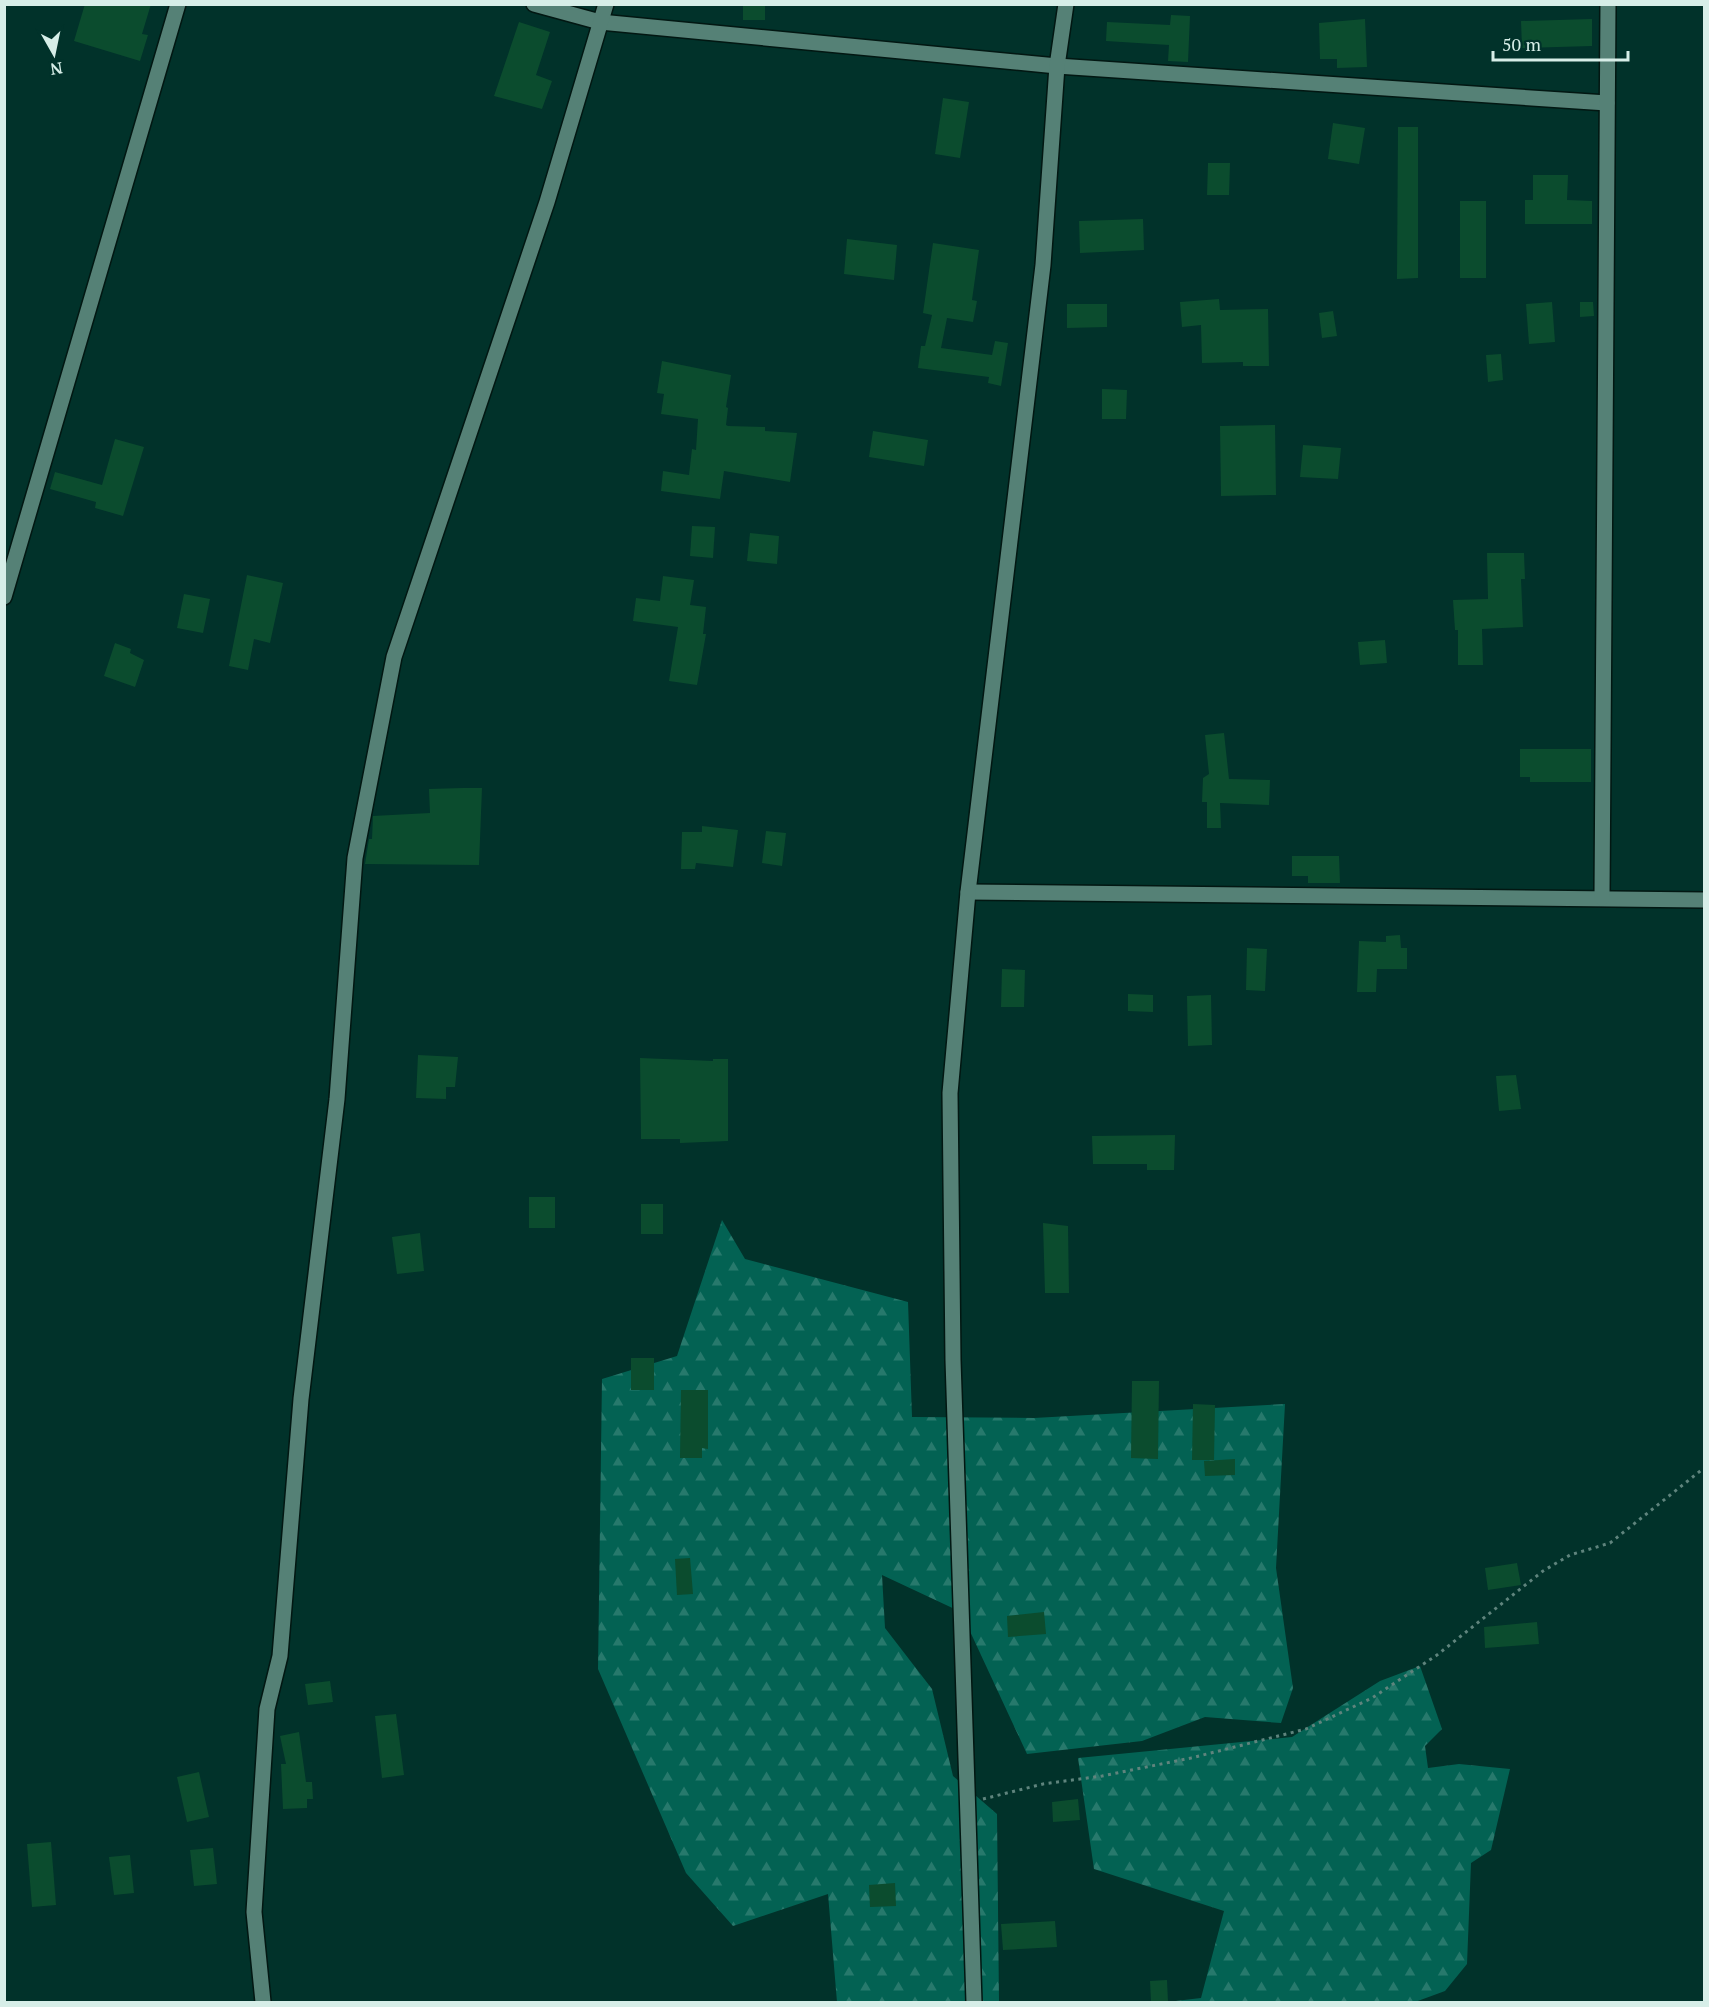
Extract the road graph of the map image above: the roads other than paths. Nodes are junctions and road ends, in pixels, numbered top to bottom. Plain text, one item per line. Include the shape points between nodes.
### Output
1 (178, 4) edge
2 (534, 4) edge
3 (606, 4) edge
4 (1066, 4) edge
5 (1608, 4) edge
6 (600, 22) junction
7 (1057, 66) junction
8 (1607, 103) junction
9 (4, 597) edge
10 (968, 892) junction
11 (1602, 898) junction
12 (1704, 900) edge
13 (263, 2002) edge
14 (974, 2002) edge

1 - 9 street
2 - 6 street
3 - 6 street
4 - 7 street
5 - 8 street
6 - 7 street
6 - 13 street via 547,202 394,657 355,858 337,1100 301,1399 280,1656 267,1709 254,1912
7 - 8 street
7 - 10 street via 1043,265
8 - 11 street
10 - 11 street
10 - 14 street via 950,1093 953,1360
11 - 12 street

